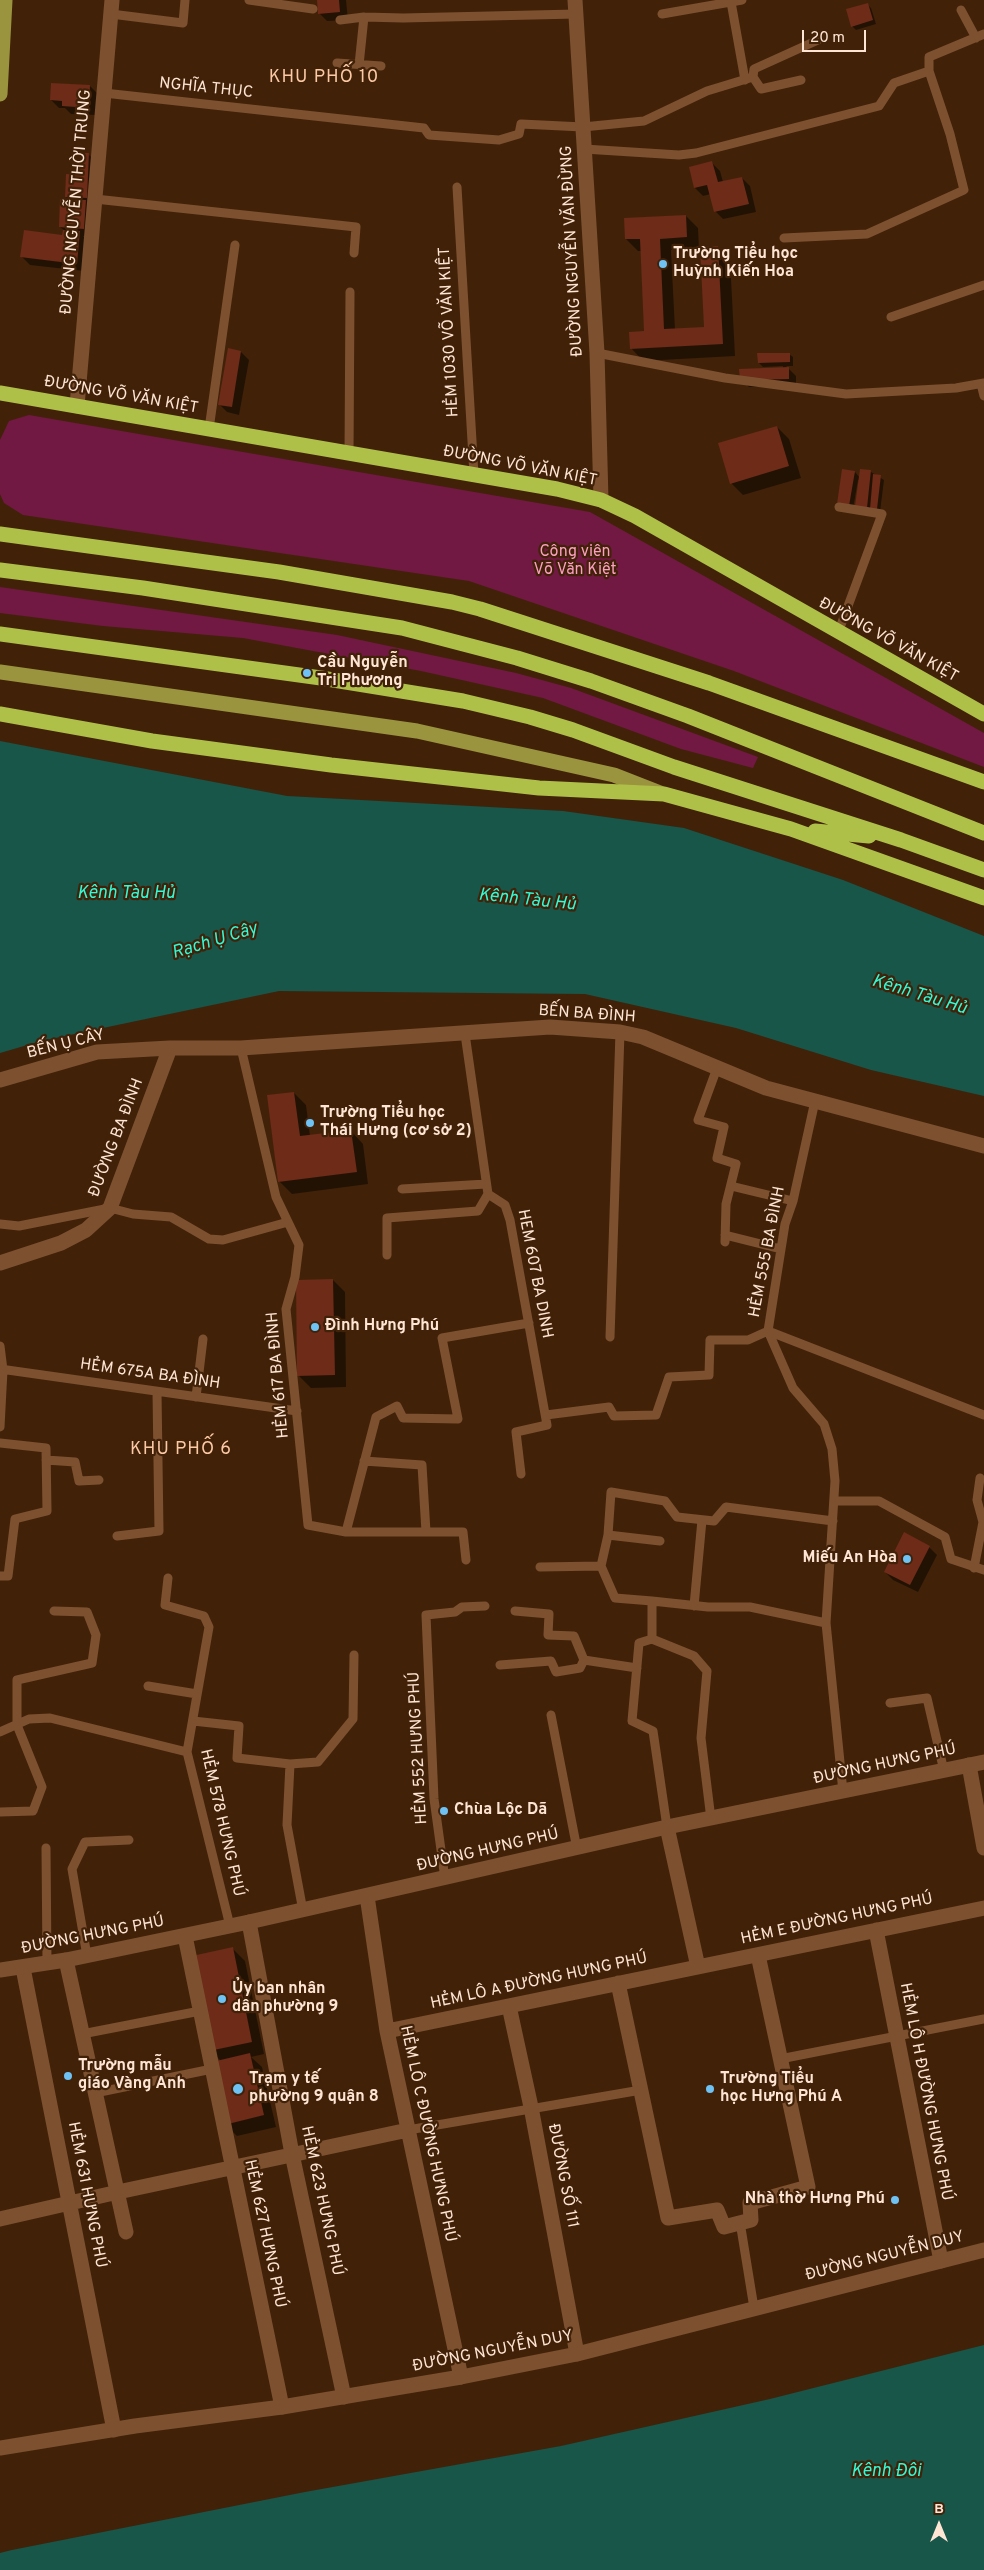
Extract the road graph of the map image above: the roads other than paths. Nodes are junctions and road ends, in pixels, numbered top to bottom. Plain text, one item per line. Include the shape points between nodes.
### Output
1 (5, 0) edge
2 (185, 0) edge
3 (249, 0) edge
4 (742, 0) edge
5 (731, 2) junction
6 (112, 7) edge
7 (576, 7) edge
8 (313, 9) dead end
9 (961, 10) dead end
10 (662, 14) dead end
11 (364, 17) junction
12 (340, 20) dead end
13 (980, 36) edge
14 (818, 40) dead end
15 (337, 63) dead end
16 (359, 65) junction
17 (381, 66) dead end
18 (929, 71) junction
19 (749, 79) junction
20 (801, 80) dead end
21 (0, 94) edge
22 (104, 94) junction
23 (583, 127) junction
24 (584, 149) junction
25 (457, 187) dead end
26 (95, 200) junction
27 (784, 238) dead end
28 (235, 245) dead end
29 (354, 253) dead end
30 (984, 285) edge
31 (350, 292) dead end
32 (890, 317) dead end
33 (596, 352) junction
34 (983, 384) edge
35 (0, 393) edge
36 (984, 396) edge
37 (77, 406) junction
38 (209, 429) junction
39 (349, 454) junction
40 (474, 475) junction
41 (601, 500) junction
42 (839, 507) dead end
43 (0, 534) edge
44 (0, 570) edge
45 (838, 633) junction
46 (0, 634) edge
47 (0, 672) edge
48 (0, 714) edge
49 (984, 714) edge
50 (984, 782) edge
51 (664, 794) junction
52 (791, 828) junction
53 (984, 833) edge
54 (901, 840) junction
55 (984, 870) edge
56 (984, 898) edge
57 (620, 1032) junction
58 (465, 1034) junction
59 (170, 1048) junction
60 (242, 1048) junction
61 (717, 1068) junction
62 (0, 1080) edge
63 (815, 1100) junction
64 (984, 1146) edge
65 (730, 1186) junction
66 (402, 1189) dead end
67 (487, 1189) junction
68 (793, 1201) junction
69 (110, 1208) junction
70 (288, 1222) junction
71 (0, 1224) edge
72 (781, 1249) junction
73 (386, 1255) dead end
74 (0, 1263) edge
75 (529, 1323) junction
76 (768, 1331) junction
77 (610, 1337) dead end
78 (203, 1339) dead end
79 (0, 1346) edge
80 (2, 1370) edge
81 (157, 1392) junction
82 (196, 1397) junction
83 (297, 1411) junction
84 (546, 1415) junction
85 (984, 1415) edge
86 (0, 1427) edge
87 (0, 1443) edge
88 (46, 1460) junction
89 (364, 1461) junction
90 (521, 1474) dead end
91 (980, 1478) dead end
92 (99, 1480) dead end
93 (834, 1501) junction
94 (702, 1520) junction
95 (833, 1521) junction
96 (346, 1532) junction
97 (426, 1532) junction
98 (608, 1535) junction
99 (117, 1536) dead end
100 (660, 1541) dead end
101 (466, 1560) dead end
102 (601, 1566) junction
103 (540, 1567) dead end
104 (974, 1568) junction
105 (984, 1570) edge
106 (4, 1576) edge
107 (168, 1578) dead end
108 (652, 1602) junction
109 (485, 1606) dead end
110 (694, 1606) junction
111 (54, 1611) dead end
112 (515, 1611) dead end
113 (826, 1623) junction
114 (652, 1639) junction
115 (354, 1655) dead end
116 (584, 1660) junction
117 (500, 1665) dead end
118 (637, 1668) junction
119 (148, 1686) dead end
120 (197, 1694) junction
121 (890, 1703) dead end
122 (551, 1715) dead end
123 (192, 1721) junction
124 (17, 1725) junction
125 (0, 1732) edge
126 (187, 1752) junction
127 (290, 1764) junction
128 (977, 1764) edge
129 (944, 1771) junction
130 (843, 1792) junction
131 (0, 1812) edge
132 (711, 1819) junction
133 (667, 1828) junction
134 (129, 1840) dead end
135 (46, 1848) dead end
136 (577, 1848) junction
137 (984, 1848) edge
138 (445, 1879) junction
139 (367, 1896) junction
140 (984, 1908) edge
141 (302, 1911) junction
142 (249, 1922) junction
143 (230, 1926) junction
144 (876, 1930) junction
145 (185, 1936) junction
146 (758, 1955) junction
147 (87, 1956) junction
148 (66, 1960) junction
149 (47, 1963) junction
150 (698, 1967) junction
151 (1, 1968) edge
152 (23, 1968) junction
153 (618, 1983) junction
154 (509, 2006) junction
155 (200, 2011) junction
156 (984, 2019) edge
157 (387, 2032) junction
158 (82, 2034) junction
159 (896, 2036) junction
160 (780, 2059) junction
161 (212, 2069) junction
162 (641, 2090) junction
163 (95, 2092) junction
164 (531, 2107) junction
165 (408, 2130) junction
166 (292, 2154) junction
167 (232, 2167) junction
168 (118, 2192) junction
169 (70, 2204) junction
170 (0, 2219) edge
171 (740, 2222) junction
172 (126, 2232) dead end
173 (984, 2250) edge
174 (941, 2261) junction
175 (754, 2308) junction
176 (577, 2354) junction
177 (461, 2377) junction
178 (344, 2397) junction
179 (282, 2407) junction
180 (114, 2430) junction
181 (0, 2448) edge

1 - 21 main road
2 - 6 lane via 183,23
3 - 8 lane
4 - 5 lane
5 - 10 lane
5 - 19 lane
6 - 22 street, ĐƯỜNG NGUYỄN THỜI TRUNG
7 - 11 lane via 403,18
7 - 23 street, ĐƯỜNG NGUYỄN VĂN ĐỪNG
9 - 13 lane
11 - 12 lane
11 - 16 lane
13 - 18 lane via 929,57
14 - 19 lane via 754,69
15 - 16 lane
16 - 17 lane
18 - 24 lane via 894,83 879,106 696,153 679,155
18 - 27 lane via 964,190 867,234
19 - 20 lane via 761,89
19 - 23 lane via 707,91 644,121
22 - 23 lane, NGHĨA THỤC via 424,128 428,135 499,140 520,134 520,124
22 - 26 street, ĐƯỜNG NGUYỄN THỜI TRUNG
23 - 24 street, ĐƯỜNG NGUYỄN VĂN ĐỪNG
24 - 33 street, ĐƯỜNG NGUYỄN VĂN ĐỪNG
25 - 40 lane, HẺM 1030 VÕ VĂN KIỆT
26 - 29 lane via 356,226
26 - 37 street, ĐƯỜNG NGUYỄN THỜI TRUNG
28 - 38 lane
30 - 32 lane
31 - 39 lane
33 - 34 lane via 725,378 846,394
33 - 41 street, ĐƯỜNG NGUYỄN VĂN ĐỪNG
34 - 36 lane
35 - 37 highway, ĐƯỜNG VÕ VĂN KIỆT
37 - 38 highway, ĐƯỜNG VÕ VĂN KIỆT
38 - 39 highway, ĐƯỜNG VÕ VĂN KIỆT
39 - 40 highway, ĐƯỜNG VÕ VĂN KIỆT
40 - 41 highway, ĐƯỜNG VÕ VĂN KIỆT
41 - 45 highway, ĐƯỜNG VÕ VĂN KIỆT via 635,516
42 - 45 lane via 882,514
43 - 50 highway via 279,572 470,606 709,683
44 - 53 highway via 402,628 517,658 688,716
45 - 49 highway, ĐƯỜNG VÕ VĂN KIỆT
46 - 54 highway via 463,701 573,730 674,767
47 - 51 main road via 417,731 614,775
48 - 51 highway via 152,741 331,765 539,788
51 - 52 highway
52 - 54 highway
52 - 56 highway
54 - 55 highway
57 - 58 street, BẾN BA ĐÌNH via 550,1027
57 - 61 street, BẾN BA ĐÌNH via 643,1037
57 - 77 lane
58 - 60 street, BẾN BA ĐÌNH
58 - 67 lane
59 - 60 street, BẾN BA ĐÌNH
59 - 62 street, BẾN Ụ CÂY via 97,1052
59 - 69 street, ĐƯỜNG BA ĐÌNH
60 - 70 lane, HẺM 617 BA ĐÌNH via 276,1197
61 - 63 street, BẾN BA ĐÌNH via 766,1088
61 - 65 lane via 698,1120 724,1127 717,1158 736,1164
63 - 64 street, BẾN BA ĐÌNH
63 - 68 lane, HẺM 555 BA ĐÌNH
65 - 68 lane
65 - 72 lane via 725,1238
66 - 67 lane
67 - 73 lane via 478,1211 387,1218
67 - 75 lane, HEM 607 BA DINH via 505,1205 510,1220
68 - 72 lane, HẺM 555 BA ĐÌNH
69 - 70 lane via 133,1214 171,1217 209,1239 223,1240
69 - 71 lane via 19,1226
69 - 74 street, ĐƯỜNG BA ĐÌNH via 86,1230 61,1243
70 - 83 lane, HẺM 617 BA ĐÌNH via 299,1245 286,1309
72 - 76 lane, HẺM 555 BA ĐÌNH
75 - 84 lane, HEM 607 BA DINH
75 - 89 lane via 442,1338 458,1419 402,1418 397,1406 376,1417
76 - 84 lane, HẺM 555 BA ĐÌNH via 748,1340 710,1340 709,1375 669,1378 656,1415 614,1416 609,1407
76 - 85 lane
76 - 93 lane via 793,1388 824,1424 832,1449
78 - 82 lane
79 - 80 lane
80 - 81 lane, HẺM 675A BA ĐÌNH
80 - 86 lane
81 - 82 lane, HẺM 675A BA ĐÌNH
81 - 99 lane via 159,1531
82 - 83 lane, HẺM 675A BA ĐÌNH
83 - 96 lane, HẺM 617 BA ĐÌNH via 308,1525
84 - 90 lane via 547,1425 516,1432
87 - 88 lane via 46,1448
88 - 92 lane via 74,1462 79,1481
88 - 106 lane via 47,1511 15,1519
89 - 96 lane
89 - 97 lane via 422,1465
91 - 104 lane via 977,1500 983,1522
93 - 95 lane
93 - 104 lane via 879,1501 945,1537 951,1559
94 - 95 lane via 714,1521 726,1507
94 - 98 lane via 677,1517 665,1501 611,1492
94 - 110 lane
95 - 113 lane
96 - 97 lane, HẺM 617 BA ĐÌNH
97 - 101 lane, HẺM 617 BA ĐÌNH via 463,1532
98 - 100 lane
98 - 102 lane
102 - 103 lane
102 - 108 lane via 615,1598
104 - 105 lane
107 - 120 lane, HẺM 578 HƯNG PHÚ via 165,1605 204,1616 209,1627
108 - 110 lane
108 - 114 lane
109 - 138 lane, HẺM 552 HƯNG PHÚ via 426,1615 434,1799
110 - 113 lane via 750,1607
111 - 124 lane via 87,1612 96,1635 92,1663 17,1680
112 - 116 lane via 549,1614 548,1635 574,1636
113 - 130 lane
114 - 118 lane via 639,1643
114 - 132 lane via 694,1656 707,1671 701,1738
115 - 127 lane via 353,1719 318,1762
116 - 117 lane via 580,1668 556,1672 551,1661
116 - 118 lane
118 - 133 lane via 632,1722 654,1731
119 - 120 lane
120 - 123 lane, HẺM 578 HƯNG PHÚ
121 - 129 lane via 927,1698
122 - 136 lane
123 - 126 lane, HẺM 578 HƯNG PHÚ
123 - 127 lane via 239,1726 237,1758
124 - 125 lane
124 - 126 lane via 29,1719 50,1718
124 - 131 lane via 42,1787 33,1811
126 - 143 lane, HẺM 578 HƯNG PHÚ
127 - 141 lane via 287,1825
128 - 129 street, ĐƯỜNG HƯNG PHÚ
128 - 137 street
129 - 130 street, ĐƯỜNG HƯNG PHÚ
130 - 132 street, ĐƯỜNG HƯNG PHÚ
132 - 133 street, ĐƯỜNG HƯNG PHÚ
133 - 136 street, ĐƯỜNG HƯNG PHÚ
133 - 150 street
134 - 147 lane via 85,1842 72,1869
135 - 149 lane
136 - 138 street, ĐƯỜNG HƯNG PHÚ
138 - 139 street, ĐƯỜNG HƯNG PHÚ
139 - 141 street, ĐƯỜNG HƯNG PHÚ
139 - 157 street, HẺM LÔ C ĐƯỜNG HƯNG PHÚ
140 - 144 street, HẺM E ĐƯỜNG HƯNG PHÚ
141 - 142 street, ĐƯỜNG HƯNG PHÚ
142 - 143 street, ĐƯỜNG HƯNG PHÚ
142 - 166 street, HẺM 623 HƯNG PHÚ
143 - 145 street, ĐƯỜNG HƯNG PHÚ
144 - 146 street, HẺM E ĐƯỜNG HƯNG PHÚ
144 - 159 street, HẺM LÔ H ĐƯỜNG HƯNG PHÚ
145 - 147 street, ĐƯỜNG HƯNG PHÚ
145 - 155 street, HẺM 627 HƯNG PHÚ
146 - 150 street, HẺM E ĐƯỜNG HƯNG PHÚ
146 - 160 street
147 - 148 street, ĐƯỜNG HƯNG PHÚ
148 - 149 street, ĐƯỜNG HƯNG PHÚ
148 - 158 street
149 - 152 street, ĐƯỜNG HƯNG PHÚ
150 - 153 street, HẺM LÔ A ĐƯỜNG HƯNG PHÚ
151 - 152 street, ĐƯỜNG HƯNG PHÚ
152 - 169 street, HẺM 631 HƯNG PHÚ
153 - 154 street, HẺM LÔ A ĐƯỜNG HƯNG PHÚ
153 - 162 street
154 - 157 street, HẺM LÔ A ĐƯỜNG HƯNG PHÚ
154 - 164 street, ĐƯỜNG SỐ 111
155 - 158 lane
155 - 161 street, HẺM 627 HƯNG PHÚ
156 - 159 lane
157 - 165 street, HẺM LÔ C ĐƯỜNG HƯNG PHÚ
158 - 163 street
159 - 160 lane
159 - 174 street, HẺM LÔ H ĐƯỜNG HƯNG PHÚ
160 - 171 street via 808,2187 750,2203 751,2220
161 - 163 lane
161 - 167 street, HẺM 627 HƯNG PHÚ
162 - 164 lane
162 - 171 street via 668,2218 717,2210 724,2227
163 - 168 street
164 - 165 lane
164 - 176 street, ĐƯỜNG SỐ 111
165 - 166 street
165 - 177 street, HẺM LÔ C ĐƯỜNG HƯNG PHÚ
166 - 167 street
166 - 178 street, HẺM 623 HƯNG PHÚ
167 - 168 street
167 - 179 street, HẺM 627 HƯNG PHÚ
168 - 169 street
168 - 172 street
169 - 170 street
169 - 180 street, HẺM 631 HƯNG PHÚ
171 - 175 lane
173 - 174 street, ĐƯỜNG NGUYỄN DUY
174 - 175 street, ĐƯỜNG NGUYỄN DUY
175 - 176 street, ĐƯỜNG NGUYỄN DUY
176 - 177 street, ĐƯỜNG NGUYỄN DUY
177 - 178 street, ĐƯỜNG NGUYỄN DUY
178 - 179 street, ĐƯỜNG NGUYỄN DUY
179 - 180 street, ĐƯỜNG NGUYỄN DUY
180 - 181 street, ĐƯỜNG NGUYỄN DUY

